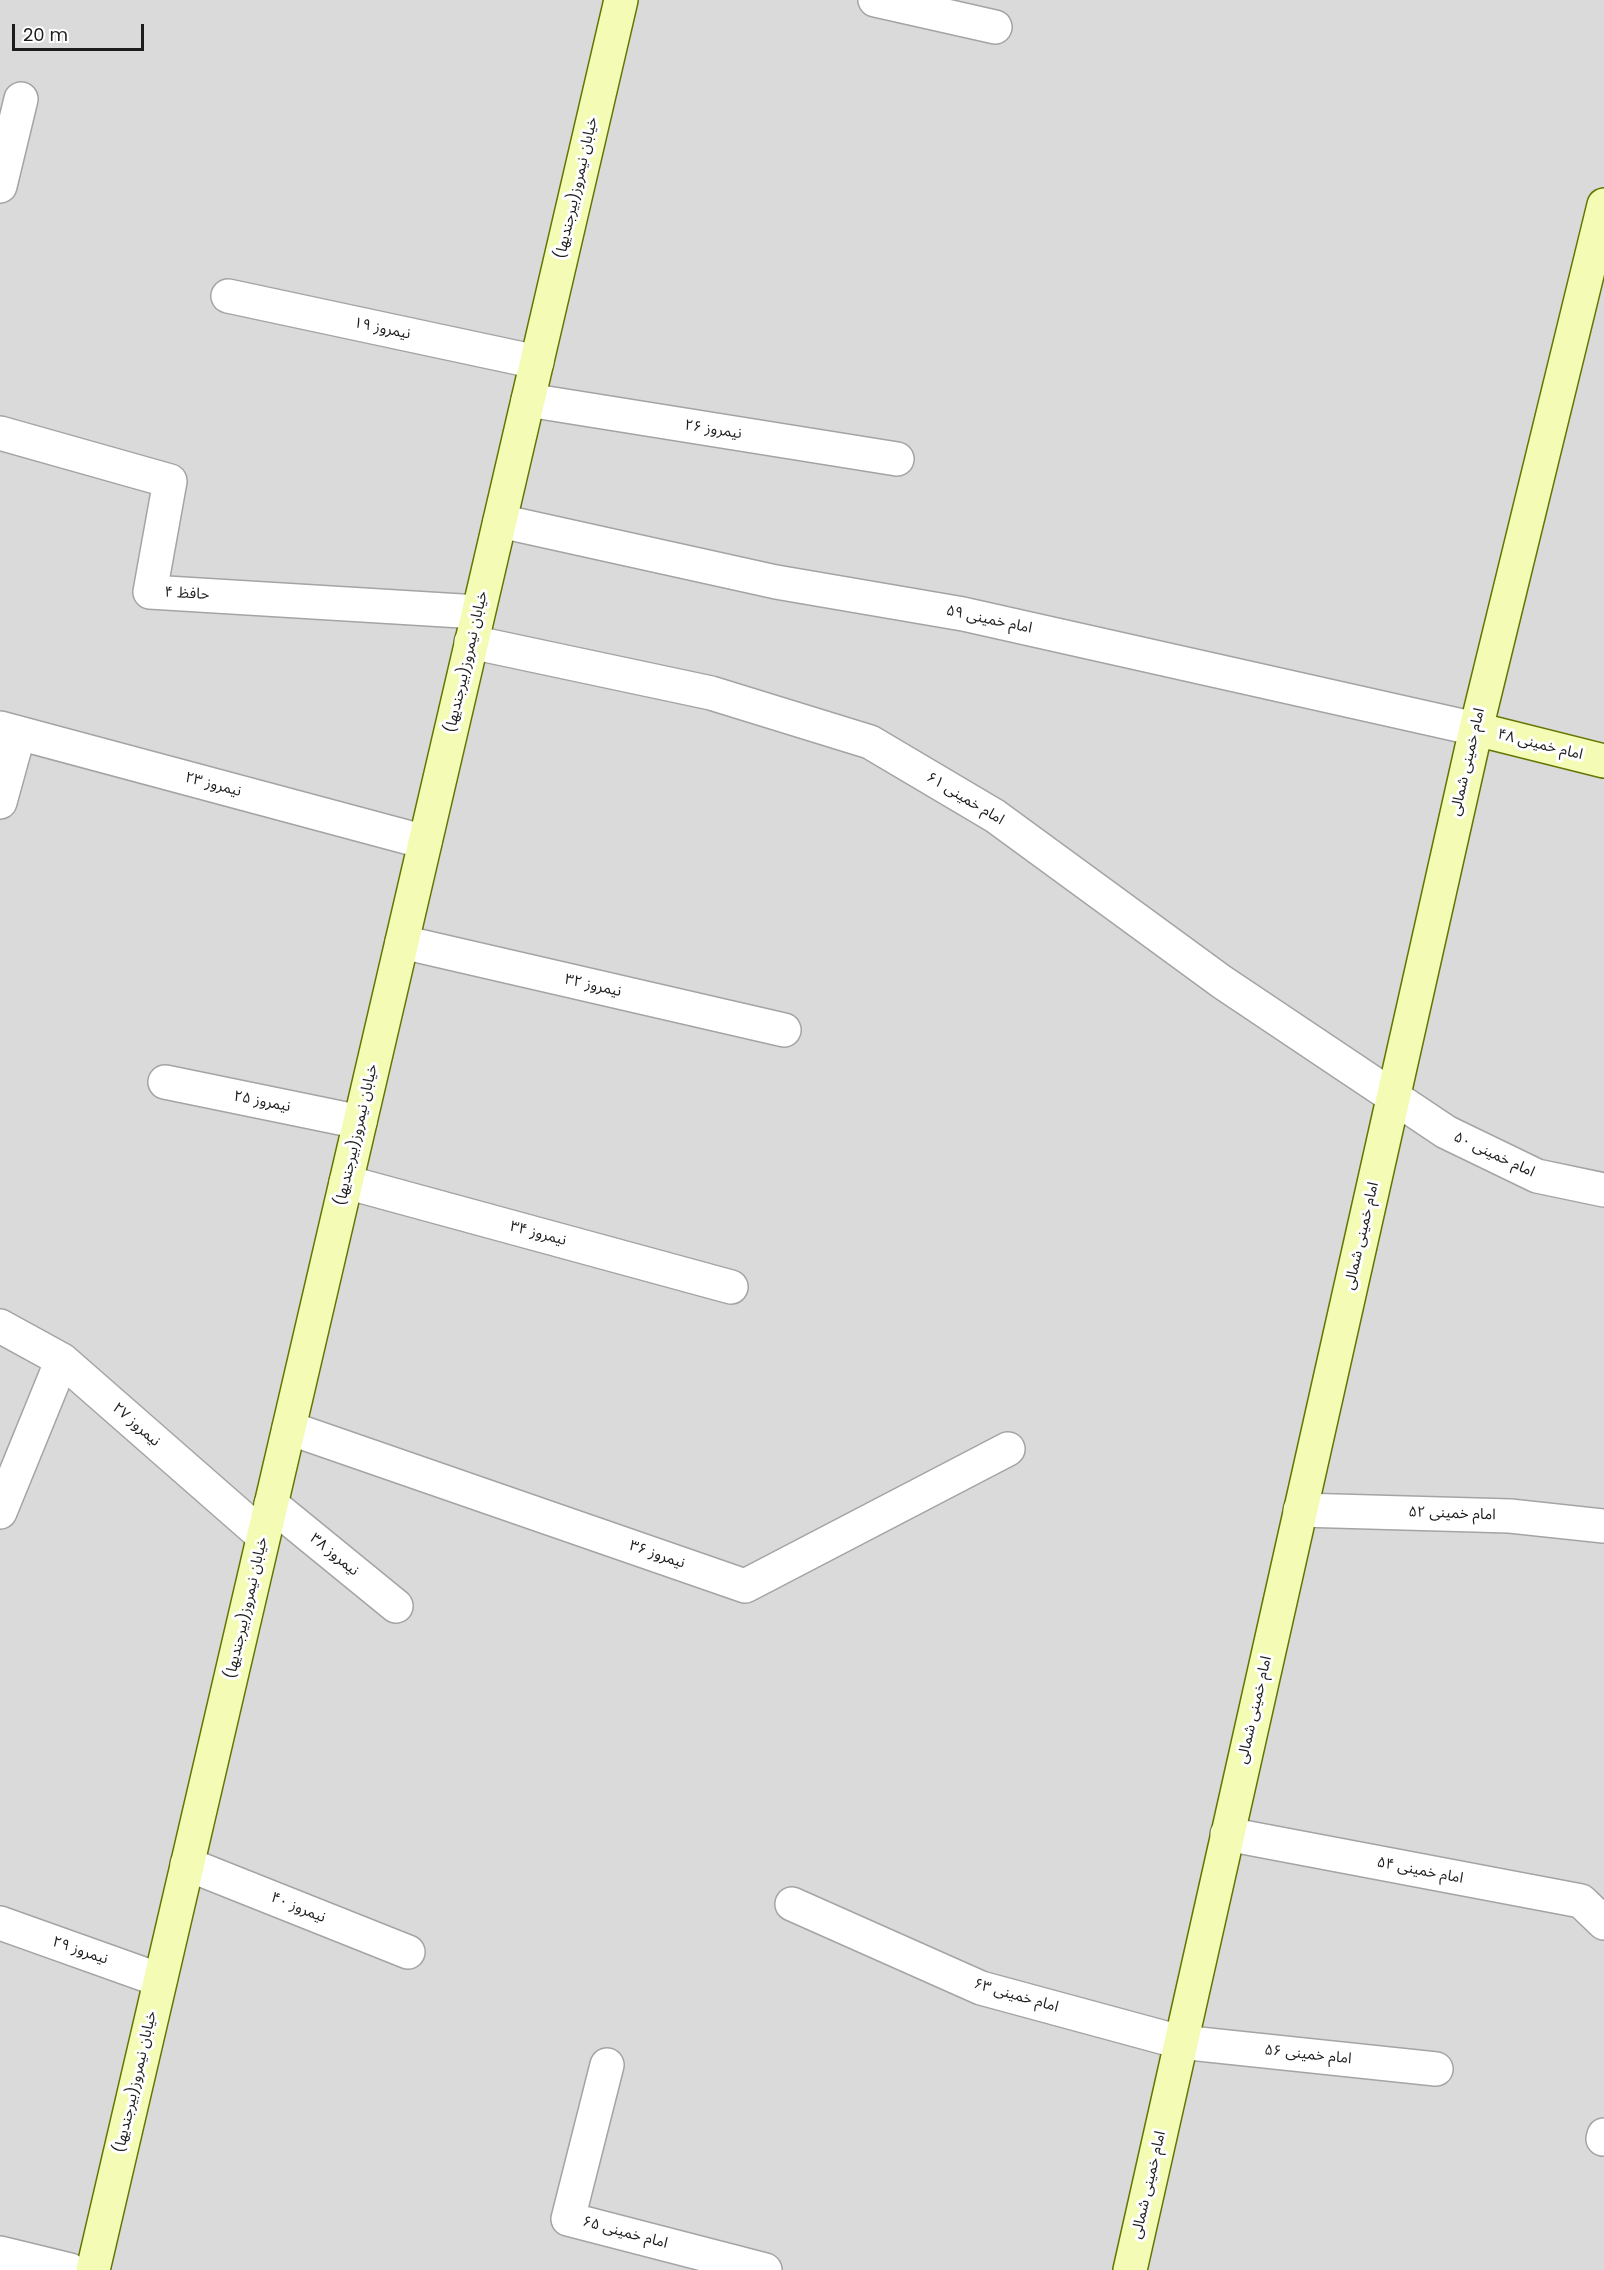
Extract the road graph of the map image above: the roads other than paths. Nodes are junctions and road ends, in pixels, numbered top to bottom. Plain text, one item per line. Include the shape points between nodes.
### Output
1 (621, 0) edge
2 (875, 0) edge
3 (995, 27) dead end
4 (21, 99) dead end
5 (0, 186) edge
6 (1604, 205) edge
7 (228, 296) dead end
8 (1591, 314) edge
9 (537, 363) junction
10 (528, 400) junction
11 (0, 433) edge
12 (897, 459) dead end
13 (500, 521) junction
14 (475, 627) junction
15 (1476, 729) junction
16 (9, 731) edge
17 (1604, 761) edge
18 (0, 801) edge
19 (425, 842) junction
20 (402, 942) junction
21 (784, 1030) dead end
22 (165, 1082) dead end
23 (1393, 1098) junction
24 (360, 1122) junction
25 (346, 1182) junction
26 (1604, 1190) edge
27 (731, 1287) dead end
28 (0, 1326) edge
29 (62, 1360) junction
30 (289, 1428) junction
31 (1008, 1449) dead end
32 (271, 1504) junction
33 (1300, 1510) junction
34 (0, 1512) edge
35 (1604, 1526) edge
36 (263, 1536) junction
37 (396, 1606) dead end
38 (1227, 1834) junction
39 (187, 1864) junction
40 (792, 1904) dead end
41 (0, 1923) edge
42 (1604, 1923) edge
43 (408, 1952) dead end
44 (160, 1980) junction
45 (1180, 2042) junction
46 (607, 2065) dead end
47 (1436, 2069) dead end
48 (0, 2253) edge
49 (70, 2270) edge
50 (93, 2270) edge
51 (765, 2270) edge
52 (1130, 2270) edge

1 - 9 street, خیابان نیمروز(بیرجندیها)
2 - 3 street
4 - 5 street
6 - 8 street, امام خمینی شمالی
7 - 9 street, نیمروز ۱۹
8 - 15 street, امام خمینی شمالی
9 - 10 street, خیابان نیمروز(بیرجندیها)
10 - 12 street, نیمروز ۲۶
10 - 13 street, خیابان نیمروز(بیرجندیها)
11 - 14 street, حافظ ۴ via 170,481 150,592
13 - 14 street, خیابان نیمروز(بیرجندیها)
13 - 15 street, امام خمینی ۵۹ via 776,582 963,614
14 - 19 street, خیابان نیمروز(بیرجندیها)
14 - 23 street, امام خمینی ۶۱ via 870,742 994,816 1222,982
15 - 17 street, امام خمینی ۴۸
15 - 23 street, امام خمینی شمالی
16 - 18 street
16 - 19 street, نیمروز ۲۳
19 - 20 street, خیابان نیمروز(بیرجندیها)
20 - 21 street, نیمروز ۳۲
20 - 24 street, خیابان نیمروز(بیرجندیها)
22 - 24 street, نیمروز ۲۵
23 - 26 street, امام خمینی ۵۰ via 1446,1132 1537,1176
23 - 33 street, امام خمینی شمالی
24 - 25 street, خیابان نیمروز(بیرجندیها)
25 - 27 street, نیمروز ۳۴
25 - 30 street, خیابان نیمروز(بیرجندیها)
28 - 29 street, نیمروز ۲۷
29 - 34 street
29 - 36 street, نیمروز ۲۷
30 - 31 street, نیمروز ۳۶ via 745,1586
30 - 32 street, خیابان نیمروز(بیرجندیها)
32 - 36 street, خیابان نیمروز(بیرجندیها)
32 - 37 street, نیمروز ۳۸
33 - 35 street, امام خمینی ۵۲ via 1510,1516
33 - 38 street, امام خمینی شمالی
36 - 39 street, خیابان نیمروز(بیرجندیها)
38 - 42 street, امام خمینی ۵۴ via 1581,1901
38 - 45 street, امام خمینی شمالی
39 - 43 street, نیمروز ۴۰
39 - 44 street, خیابان نیمروز(بیرجندیها)
40 - 45 street, امام خمینی ۶۳ via 981,1988
41 - 44 street, نیمروز ۲۹
44 - 50 street, خیابان نیمروز(بیرجندیها)
45 - 47 street, امام خمینی ۵۶
45 - 52 street, امام خمینی شمالی
46 - 51 street, امام خمینی ۶۵ via 568,2219
48 - 49 street

